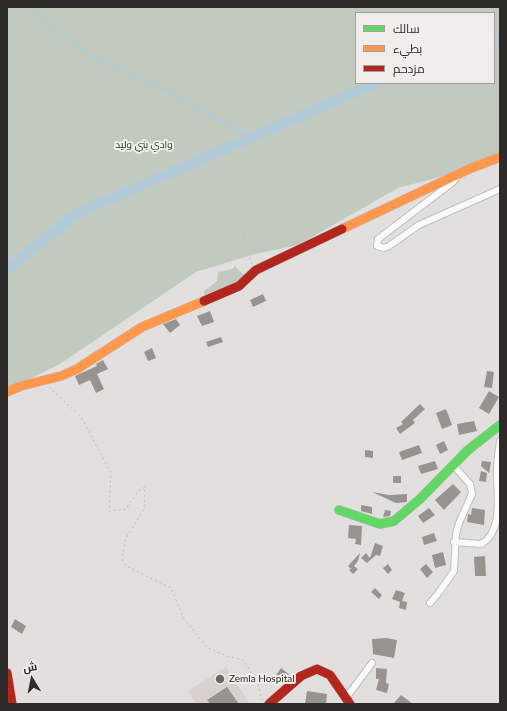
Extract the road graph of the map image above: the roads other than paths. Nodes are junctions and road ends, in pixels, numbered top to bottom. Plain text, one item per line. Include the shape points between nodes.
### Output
1 (500, 157) edge
2 (460, 173) junction
3 (500, 190) edge
4 (7, 392) edge
5 (500, 425) edge
6 (500, 440) edge
7 (454, 466) junction
8 (339, 510) dead end
9 (454, 542) junction
10 (430, 602) dead end
11 (372, 663) dead end
12 (7, 673) edge
13 (348, 701) edge
14 (12, 704) edge
15 (269, 704) edge

1 - 2 street
2 - 3 street via 453,182 378,239 377,246 389,246 434,217
2 - 4 street via 256,270 239,286 142,327 77,369
5 - 7 street via 468,450
6 - 9 street via 496,523 490,535 481,544
7 - 8 street via 420,500 394,521 380,524
7 - 9 street via 472,488
9 - 10 street via 454,571
11 - 13 street
12 - 14 street
13 - 15 street via 330,675 317,669 301,676

